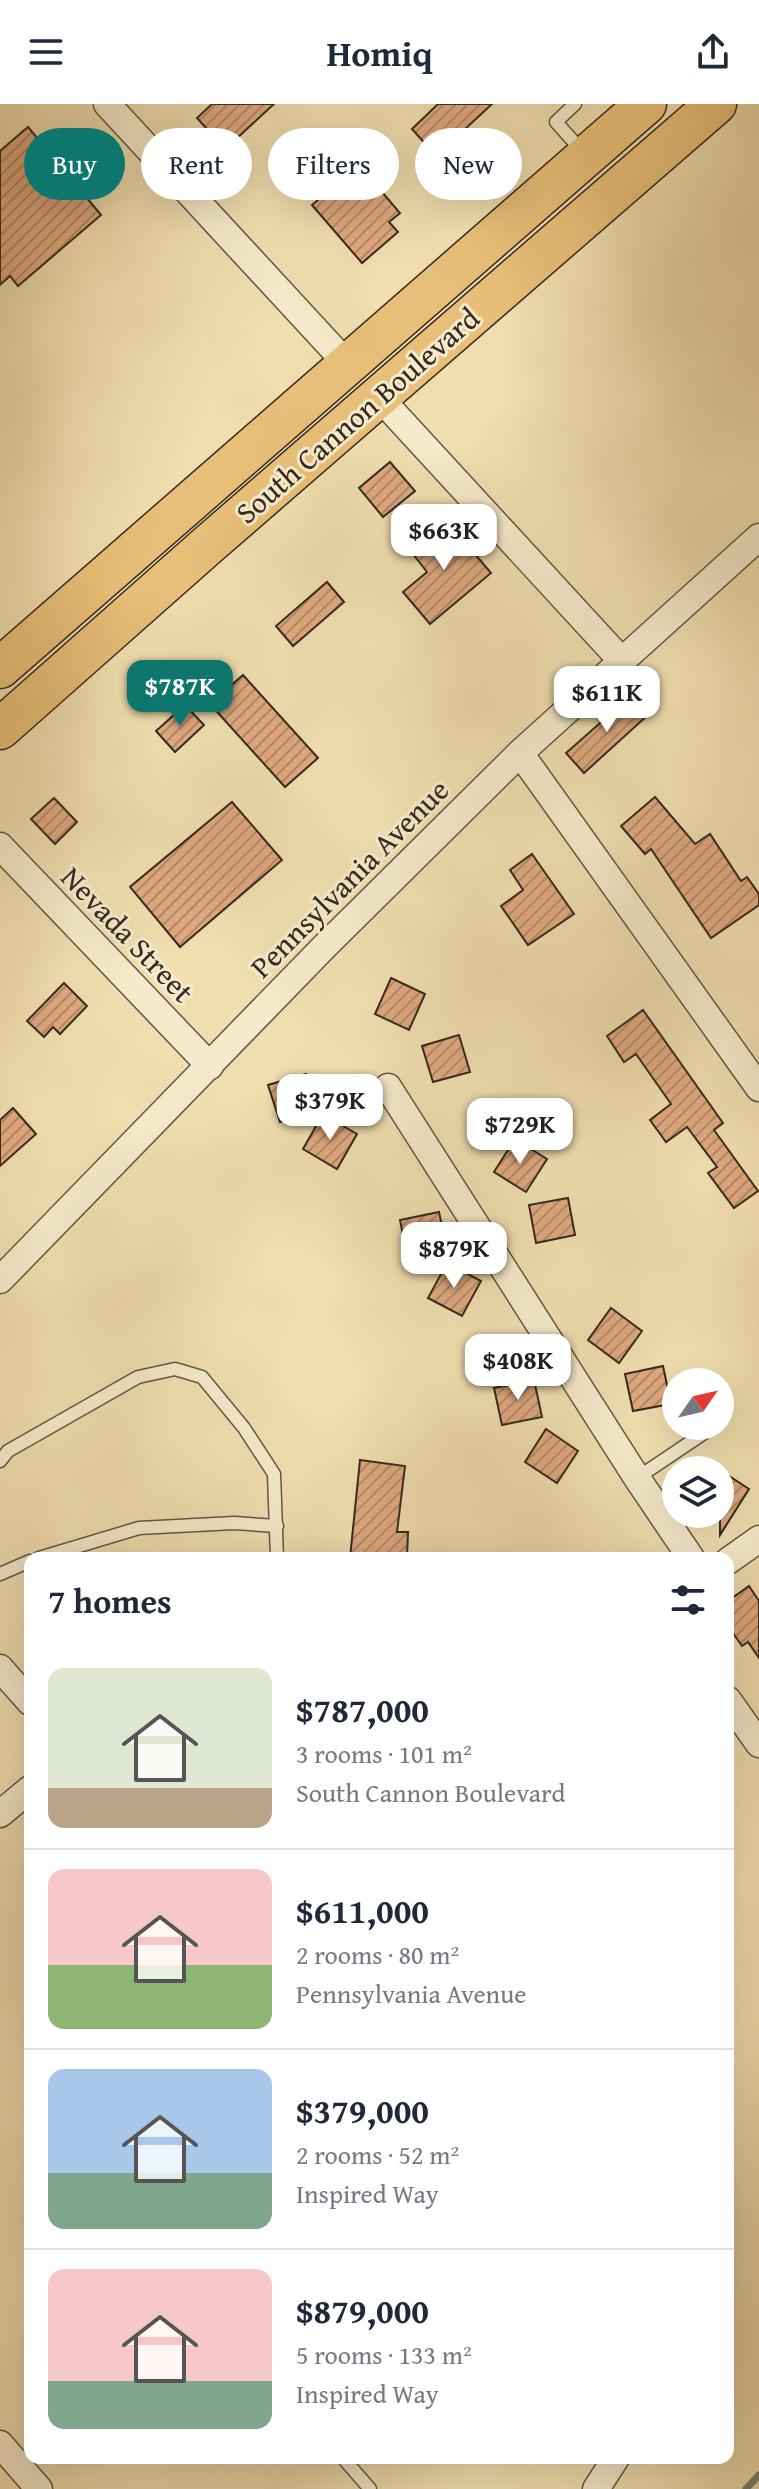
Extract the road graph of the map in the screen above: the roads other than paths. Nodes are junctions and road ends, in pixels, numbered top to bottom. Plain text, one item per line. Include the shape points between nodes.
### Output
1 (107, 104) edge
2 (575, 104) edge
3 (713, 105) edge
4 (635, 107) edge
5 (587, 157) junction
6 (348, 365) junction
7 (379, 397) junction
8 (759, 537) edge
9 (621, 660) junction
10 (0, 668) edge
11 (0, 729) edge
12 (520, 753) junction
13 (0, 846) edge
14 (210, 1066) junction
15 (388, 1087) dead end
16 (759, 1088) edge
17 (0, 1280) edge
18 (694, 1440) edge
19 (0, 1461) edge
20 (637, 1478) junction
21 (277, 1526) junction
22 (759, 1539) edge
23 (59, 1552) edge
24 (277, 1552) edge
25 (687, 1552) edge
26 (734, 1557) edge
27 (24, 1564) edge
28 (0, 1574) edge
29 (0, 1668) edge
30 (24, 1695) edge
31 (734, 1709) edge
32 (759, 1744) edge
33 (24, 1794) edge
34 (0, 1814) edge
35 (0, 2444) edge
36 (348, 2464) edge
37 (612, 2464) edge
38 (39, 2489) edge
39 (370, 2489) edge
40 (596, 2489) edge

1 - 6 street
2 - 5 lane via 556,122
3 - 7 main road, South Cannon Boulevard
4 - 5 main road, South Cannon Boulevard
5 - 6 main road, South Cannon Boulevard
6 - 10 main road, South Cannon Boulevard
7 - 9 street
7 - 11 main road, South Cannon Boulevard
8 - 9 street, Pennsylvania Avenue
9 - 12 street, Pennsylvania Avenue
12 - 14 street, Pennsylvania Avenue
12 - 16 street
13 - 14 street, Nevada Street
14 - 17 street, Pennsylvania Avenue
15 - 20 street
18 - 20 lane
19 - 21 lane via 8,1451 138,1377 175,1369 202,1377 274,1474
20 - 25 street
21 - 23 lane via 139,1528
21 - 24 lane
22 - 26 street
27 - 28 lane
29 - 30 street
31 - 32 street
33 - 34 street
35 - 38 street
36 - 39 lane
37 - 40 street

